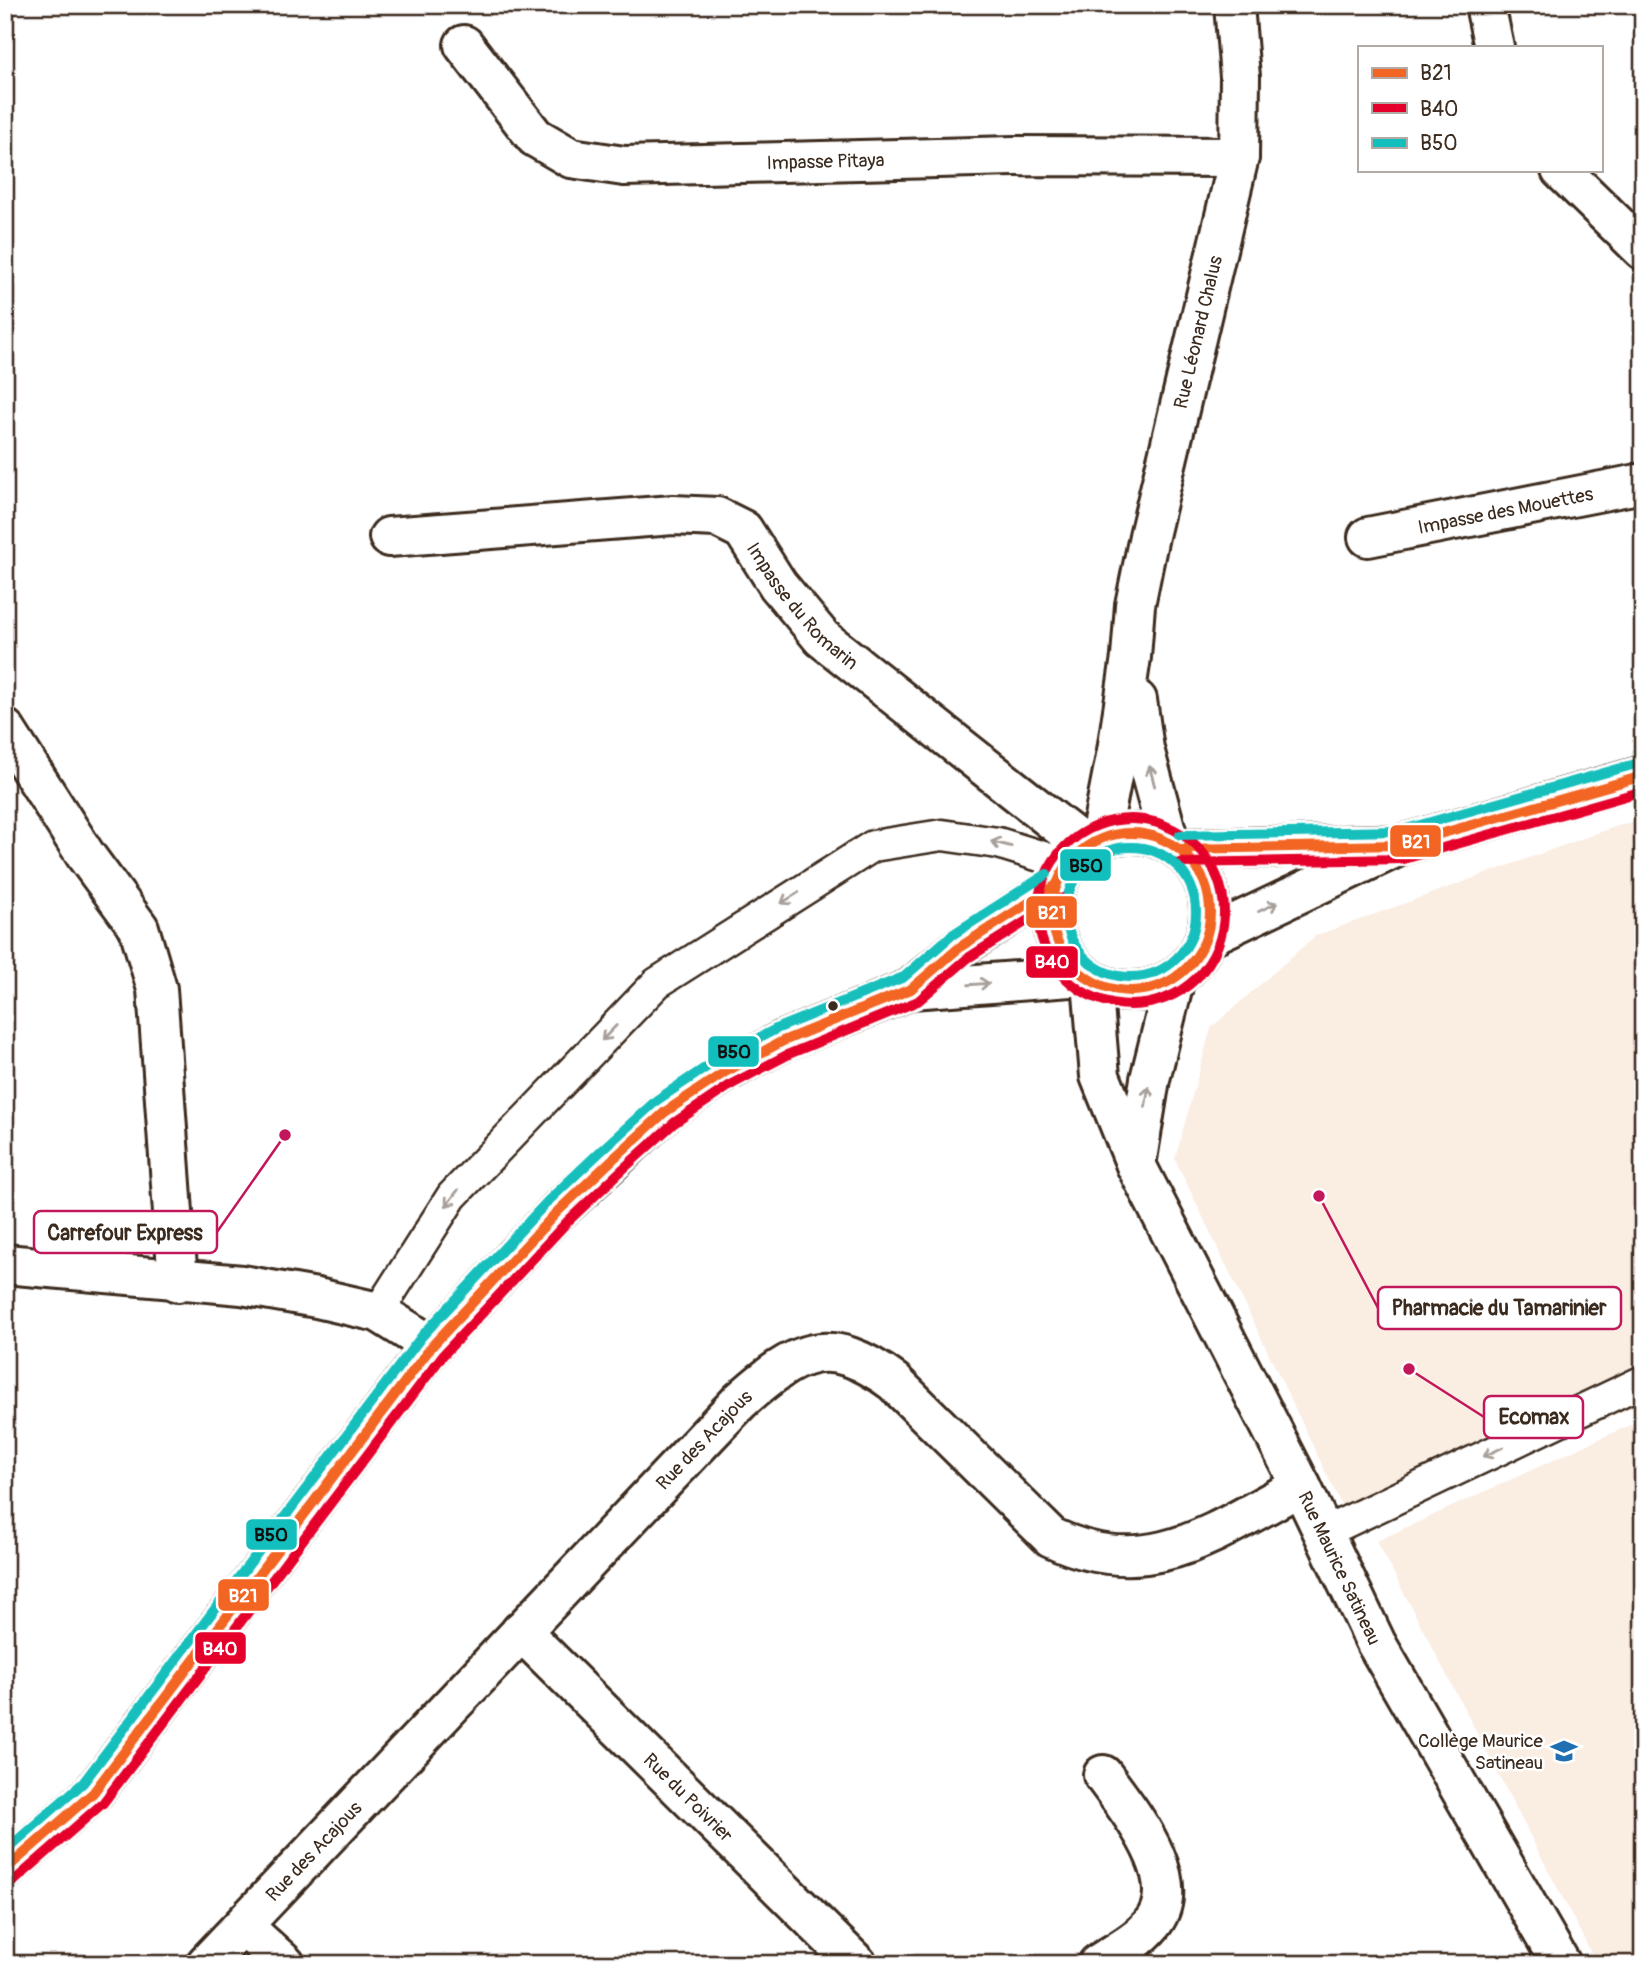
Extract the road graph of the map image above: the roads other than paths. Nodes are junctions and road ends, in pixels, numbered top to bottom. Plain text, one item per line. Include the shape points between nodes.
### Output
1 (1234, 5) edge
2 (1485, 5) edge
3 (464, 45) dead end
4 (1494, 46) edge
5 (1239, 157) junction
6 (1563, 172) edge
7 (1643, 250) edge
8 (1643, 483) edge
9 (389, 537) dead end
10 (1368, 537) dead end
11 (1131, 657) junction
12 (5, 729) edge
13 (1643, 776) edge
14 (1401, 845) junction
15 (1175, 846) junction
16 (1076, 859) junction
17 (1207, 937) junction
18 (1175, 978) junction
19 (1088, 979) junction
20 (911, 989) junction
21 (1136, 1165) junction
22 (5, 1264) edge
23 (178, 1282) junction
24 (378, 1312) junction
25 (432, 1346) junction
26 (1643, 1381) edge
27 (1301, 1486) junction
28 (1323, 1533) junction
29 (521, 1631) junction
30 (1103, 1775) dead end
31 (5, 1870) edge
32 (243, 1926) junction
33 (206, 1964) edge
34 (285, 1964) edge
35 (857, 1964) edge
36 (1098, 1964) edge
37 (1561, 1964) edge

1 - 5 street, Rue Léonard Chalus via 1241,88
2 - 4 street
3 - 5 street, Impasse Pitaya via 535,137 571,158 624,166 1014,156
5 - 11 street, Rue Léonard Chalus via 1149,536 1135,605
6 - 7 street
8 - 10 street, Impasse des Mouettes
9 - 16 street, Impasse du Romarin via 673,515 717,517 733,523 743,530 778,585 822,638
15 -> 11 street, Rue Léonard Chalus via 1144,749
11 - 16 street, Rue Léonard Chalus
12 - 23 street via 86,856 139,928 157,989
13 - 14 street
14 - 15 street
17 -> 14 street
15 - 16 street via 1147,834 1124,832
15 - 17 street via 1197,866 1208,889
16 - 19 street via 1050,911 1054,936 1066,958
16 - 20 street
16 -> 24 lane via 942,835 873,846 657,983 452,1196
17 - 18 street via 1194,960
18 - 19 street via 1134,992 1112,990
21 -> 18 street via 1150,1079
20 -> 19 street
19 - 21 street, Rue Maurice Satineau via 1100,1076
20 - 25 street via 782,1041 665,1112 558,1211
21 - 27 street, Rue Maurice Satineau
22 - 23 street
23 - 24 street via 243,1286
24 - 25 street
25 - 31 street via 93,1793
26 -> 28 lane
27 - 28 street, Rue Maurice Satineau
27 - 29 street, Rue des Acajous via 1182,1548 1142,1555 1079,1551 1051,1537 894,1382 866,1361 821,1352 798,1358 768,1376 740,1401
28 - 37 street, Rue Maurice Satineau via 1376,1643
29 - 32 street, Rue des Acajous
29 - 35 street, Rue du Poivrier
30 - 36 street via 1145,1834 1162,1882 1154,1923
32 - 33 street, Rue des Acajous
32 - 34 street

